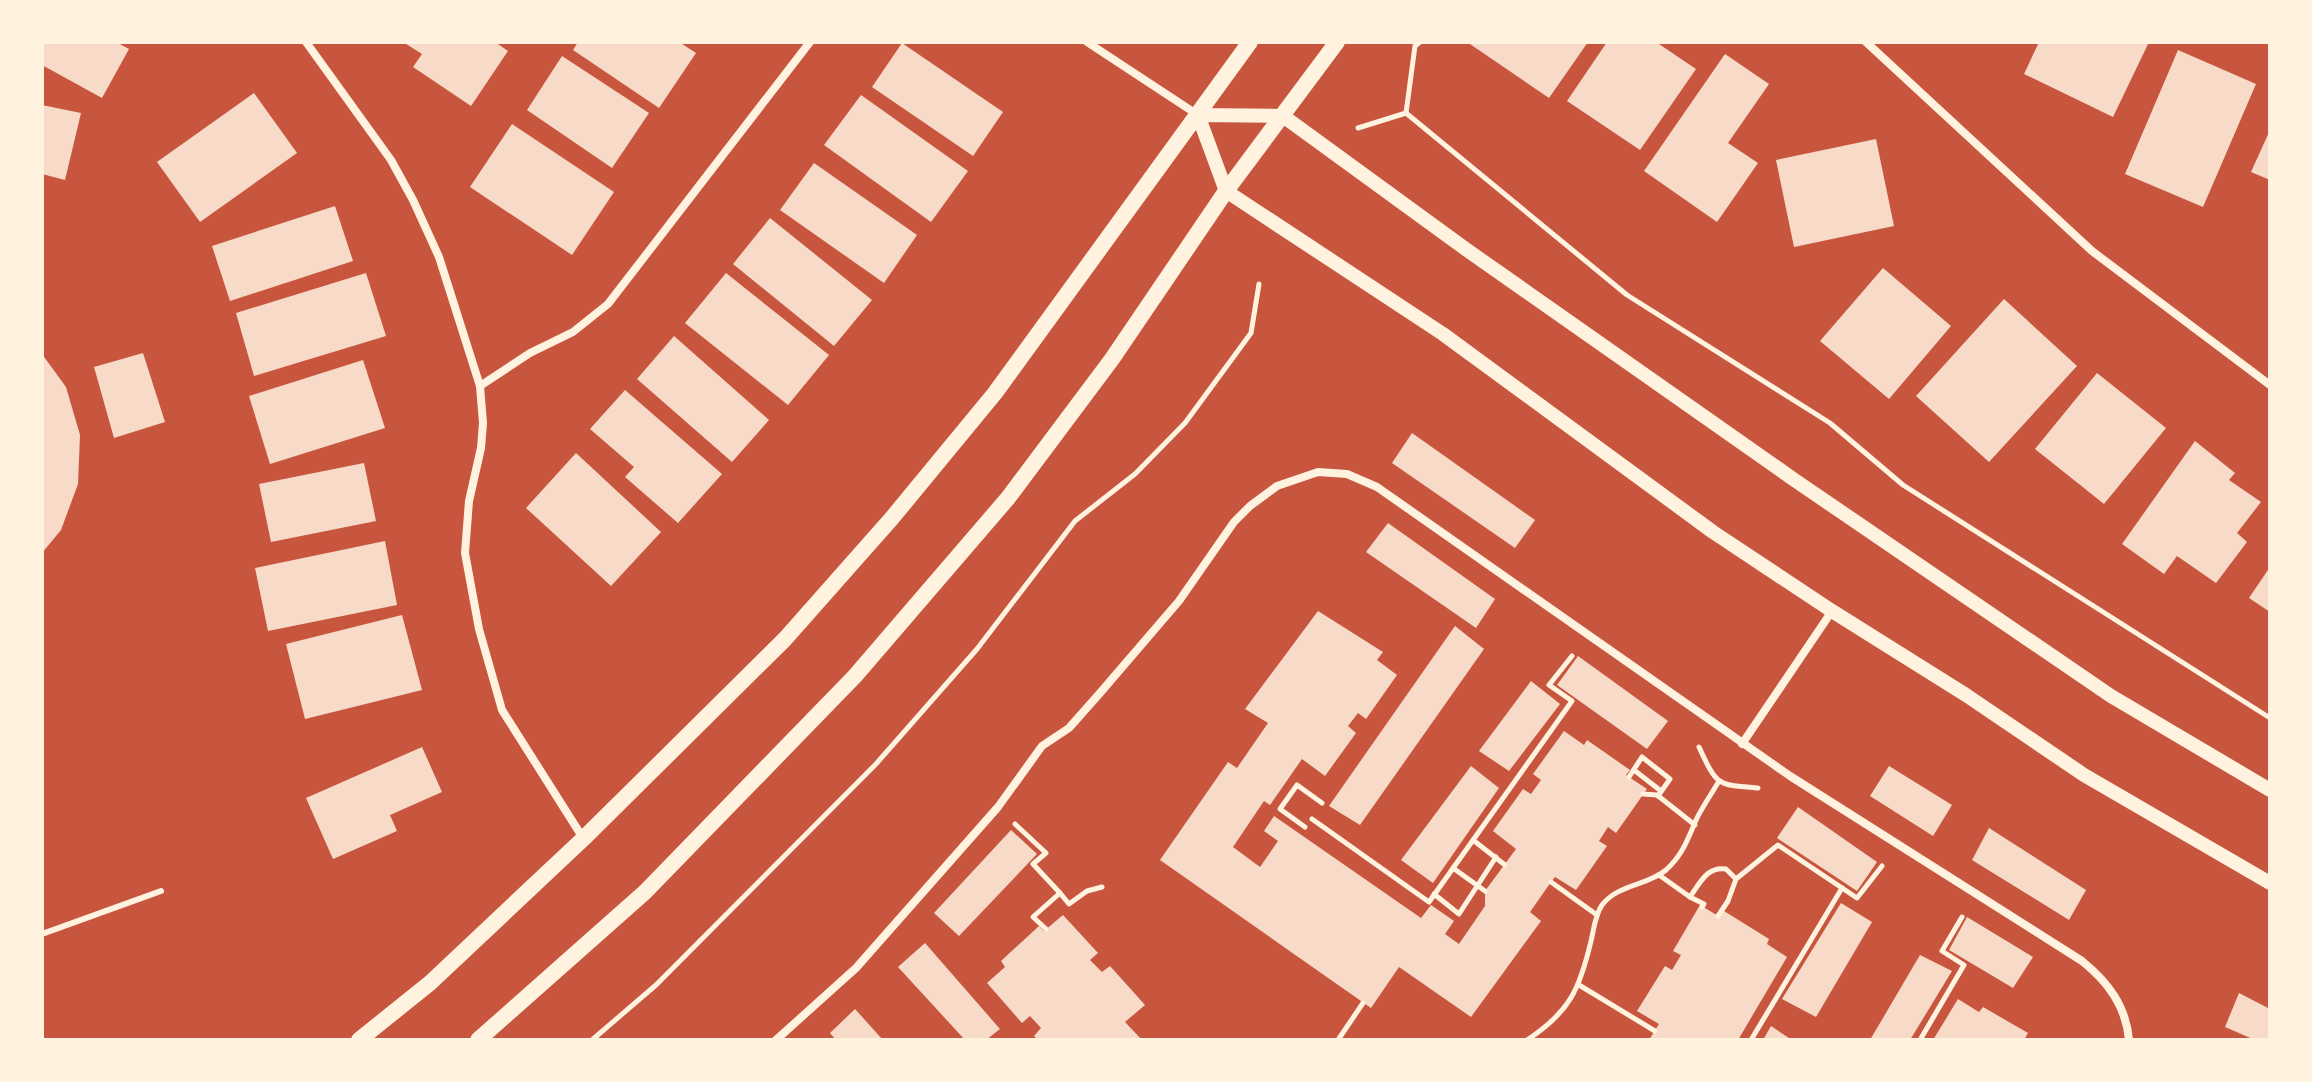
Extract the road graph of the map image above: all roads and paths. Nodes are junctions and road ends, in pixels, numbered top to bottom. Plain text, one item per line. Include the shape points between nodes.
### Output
1 (306, 42) edge
2 (810, 42) edge
3 (1087, 42) edge
4 (1250, 42) edge
5 (1337, 42) edge
6 (1420, 42) edge
7 (1866, 42) edge
8 (1406, 113) junction
9 (1198, 115) junction
10 (1283, 116) junction
11 (1358, 128) dead end
12 (1226, 191) junction
13 (1259, 284) dead end
14 (2270, 385) edge
15 (480, 386) junction
16 (1832, 611) junction
17 (1589, 637) junction
18 (2270, 718) edge
19 (1690, 740) dead end
20 (1742, 744) junction
21 (1633, 770) junction
22 (1629, 777) dead end
23 (1719, 781) junction
24 (2270, 790) edge
25 (1643, 794) dead end
26 (1660, 794) junction
27 (1768, 794) dead end
28 (1322, 803) dead end
29 (998, 807) junction
30 (1312, 819) dead end
31 (1695, 825) junction
32 (1305, 827) dead end
33 (583, 839) junction
34 (1473, 840) junction
35 (1897, 846) junction
36 (1496, 857) junction
37 (1505, 865) dead end
38 (1453, 868) junction
39 (1658, 875) junction
40 (1736, 879) junction
41 (1551, 882) dead end
42 (2270, 883) edge
43 (1477, 885) junction
44 (1102, 887) dead end
45 (1842, 888) junction
46 (161, 891) dead end
47 (1485, 891) dead end
48 (1060, 893) junction
49 (1434, 894) junction
50 (1976, 896) junction
51 (1690, 897) junction
52 (1702, 907) dead end
53 (1597, 915) junction
54 (1718, 916) dead end
55 (1046, 929) dead end
56 (42, 934) edge
57 (1579, 985) junction
58 (1363, 1003) dead end
59 (1655, 1031) dead end
60 (359, 1040) edge
61 (478, 1040) edge
62 (592, 1040) edge
63 (776, 1040) edge
64 (1338, 1040) edge
65 (1527, 1040) edge
66 (1751, 1040) edge
67 (1920, 1040) edge
68 (2129, 1040) edge

1 - 15 street via 391,160 413,200 439,257
2 - 15 street via 608,304 573,332
3 - 9 street
4 - 9 main road
5 - 10 main road
6 - 8 path via 1415,46
7 - 14 street via 2092,251
8 - 11 path
8 - 18 path via 1627,295 1830,423 1903,485
9 - 10 street
9 - 12 street
9 - 33 main road via 995,393 892,518 785,639
10 - 12 main road
10 - 24 street via 1809,490 2111,696
12 - 16 street via 1443,334 1713,532
12 - 61 main road via 1112,359 1008,498 855,676 645,892
13 - 62 path via 1251,333 1185,423 1135,474 1075,521 977,649 876,764 656,985
15 - 33 street via 481,448 465,553 479,629 502,710
16 - 20 street
16 - 42 street via 2084,775
17 - 20 street
17 - 29 street via 1377,487 1347,474 1304,475 1263,494 1234,522 1179,601 1069,728 1042,746
17 - 34 path via 1549,685 1572,701
19 - 23 path via 1701,748
20 - 35 street
21 - 22 path
21 - 26 path
21 - 26 path via 1642,757 1670,779
23 - 27 path via 1756,786
23 - 31 path
25 - 26 path
26 - 31 path
28 - 32 path via 1297,785 1280,809
29 - 48 path via 1046,853 1033,864
29 - 63 street via 856,968
30 - 49 path via 1429,902
31 - 39 path via 1680,855
33 - 60 main road via 430,983
34 - 36 path
34 - 38 path
35 - 45 path via 1857,898
35 - 50 street
36 - 37 path
36 - 43 path
38 - 43 path
38 - 49 path
39 - 51 path
39 - 53 path via 1616,894
40 - 45 path via 1778,845
40 - 51 path via 1726,869 1714,869
40 - 54 path
41 - 53 path
43 - 47 path
43 - 49 path via 1459,914
44 - 48 path via 1069,904
45 - 66 path
46 - 56 lane
48 - 55 path via 1033,917
50 - 67 path via 1942,951 1964,965
50 - 68 street via 2098,974 2125,1015
51 - 52 path
53 - 57 path
57 - 59 path
57 - 65 path via 1565,1009
58 - 64 path

